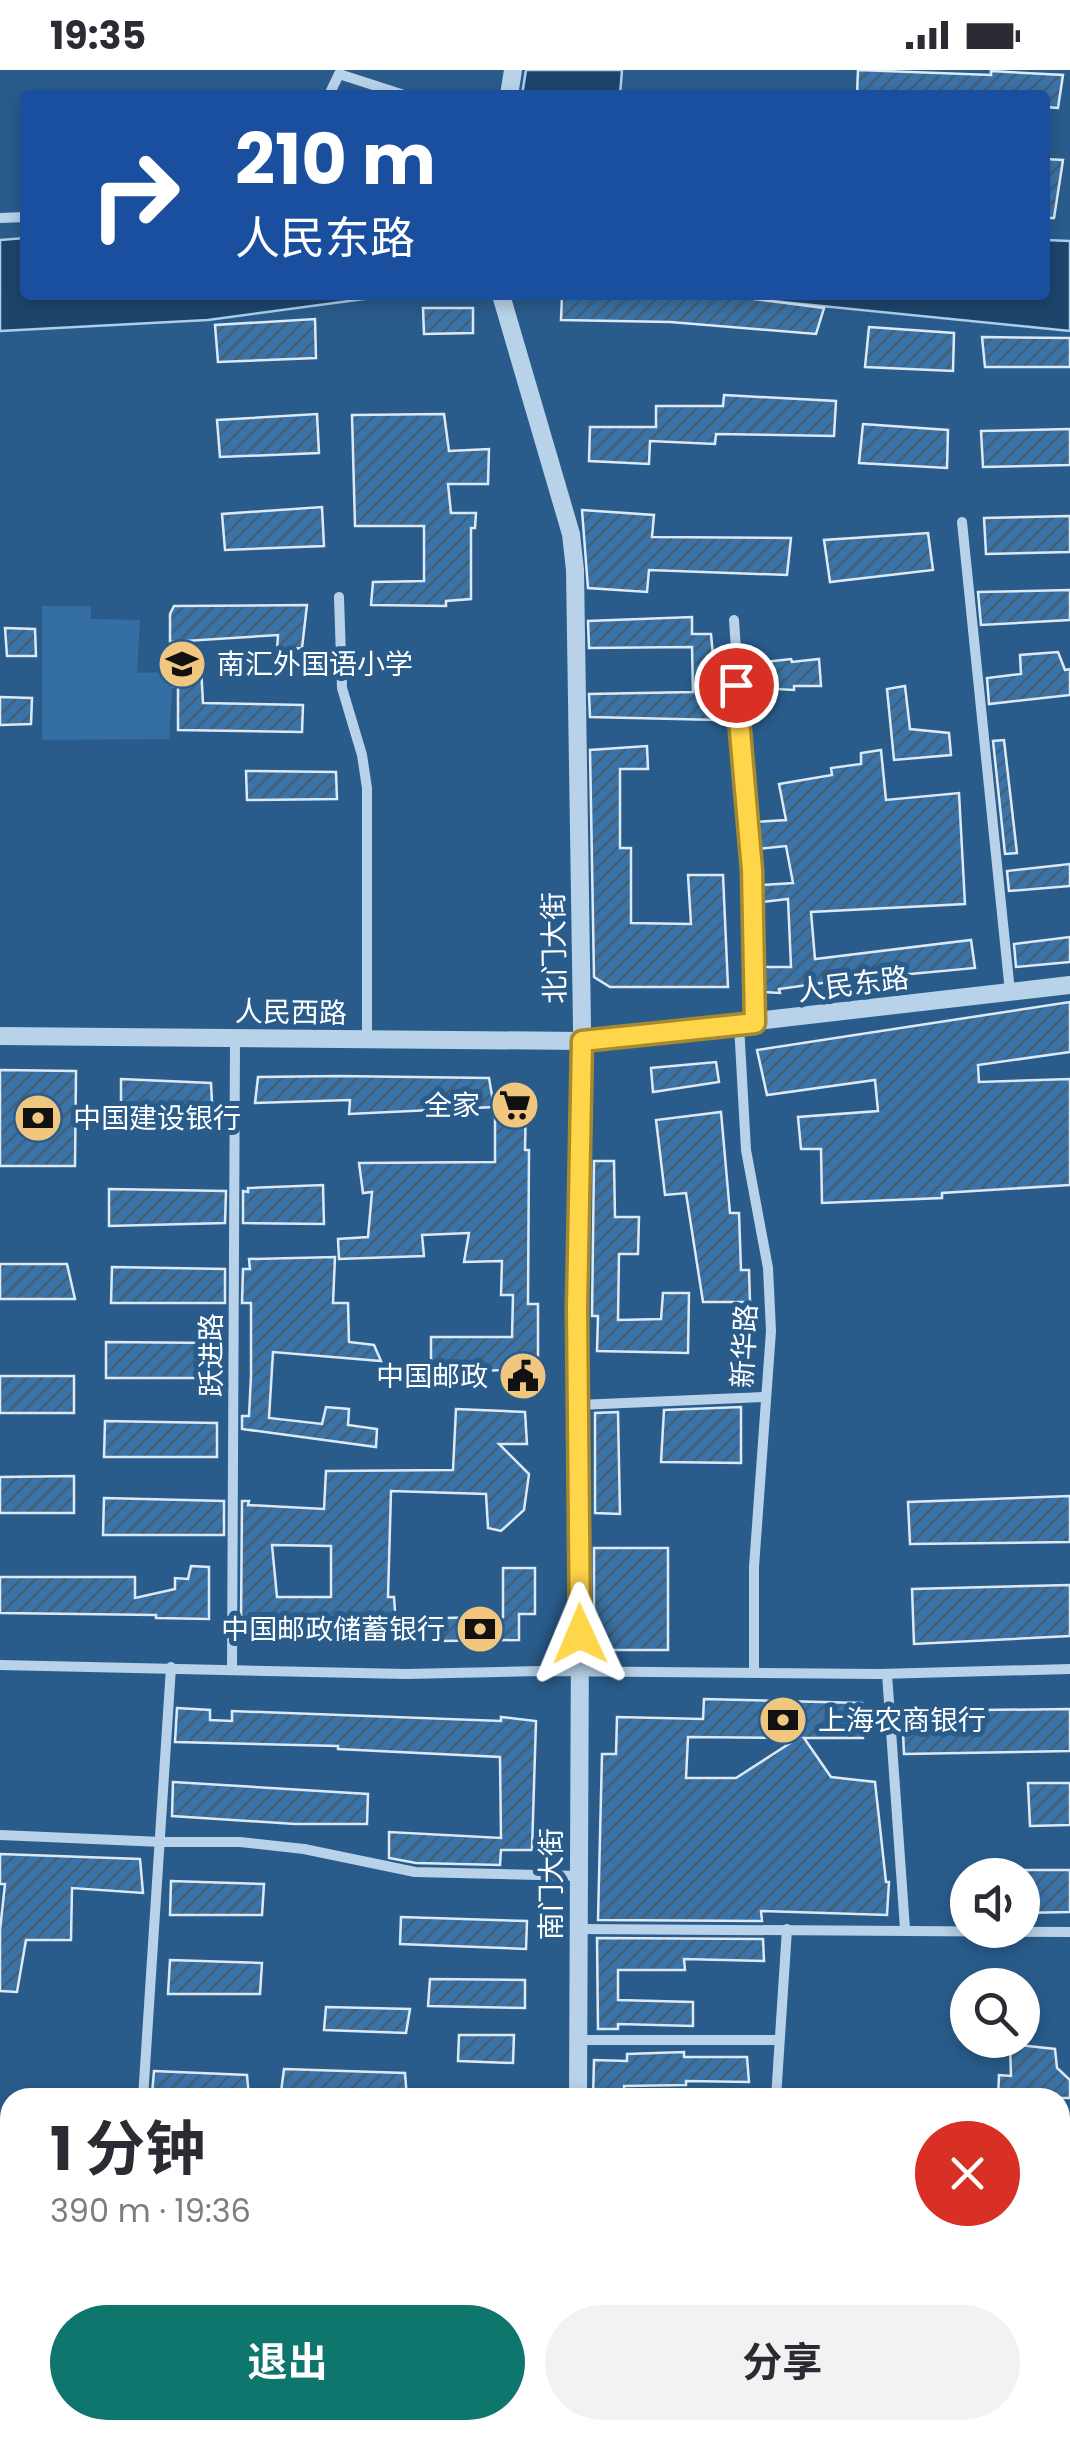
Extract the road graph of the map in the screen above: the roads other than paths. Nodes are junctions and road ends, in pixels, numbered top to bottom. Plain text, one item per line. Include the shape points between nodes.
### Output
1 (331, 90) edge
2 (390, 90) edge
3 (502, 300) edge
4 (962, 522) dead end
5 (339, 597) dead end
6 (734, 620) dead end
7 (1070, 985) edge
8 (1010, 992) junction
9 (747, 1024) junction
10 (0, 1036) edge
11 (235, 1041) junction
12 (367, 1041) junction
13 (582, 1041) junction
14 (764, 1397) junction
15 (578, 1405) junction
16 (0, 1665) edge
17 (171, 1667) junction
18 (232, 1669) junction
19 (1070, 1669) edge
20 (580, 1671) junction
21 (754, 1672) junction
22 (887, 1674) junction
23 (0, 1835) edge
24 (162, 1842) junction
25 (579, 1876) junction
26 (787, 1929) junction
27 (579, 1930) junction
28 (904, 1930) junction
29 (1070, 1932) edge
30 (578, 2040) junction
31 (778, 2040) junction
32 (144, 2088) edge
33 (578, 2088) edge
34 (776, 2088) edge

1 - 2 street via 339,74
3 - 13 street, 北门大街 via 574,557
4 - 8 street
5 - 12 street via 342,688 368,788
6 - 9 street, 新华路 via 752,870
7 - 8 street, 人民东路
8 - 9 street, 人民东路
9 - 13 street, 人民东路
9 - 14 street, 新华路 via 746,1150 768,1268 770,1367
10 - 11 street, 人民西路
11 - 12 street, 人民西路
11 - 18 street, 跃进路
12 - 13 street, 人民西路
13 - 15 street, 北门大街
14 - 15 street
14 - 21 street, 新华路
15 - 20 street, 北门大街
16 - 17 street
17 - 18 street
17 - 24 street
18 - 20 street
19 - 22 street
20 - 21 street
20 - 25 street, 南门大街
21 - 22 street
22 - 28 street
23 - 24 street
24 - 25 street via 271,1844 432,1873
24 - 32 street
25 - 27 street, 南门大街
26 - 27 street
26 - 28 street
26 - 31 street
27 - 30 street, 南门大街
28 - 29 street
30 - 31 street
30 - 33 street, 南门大街
31 - 34 street

